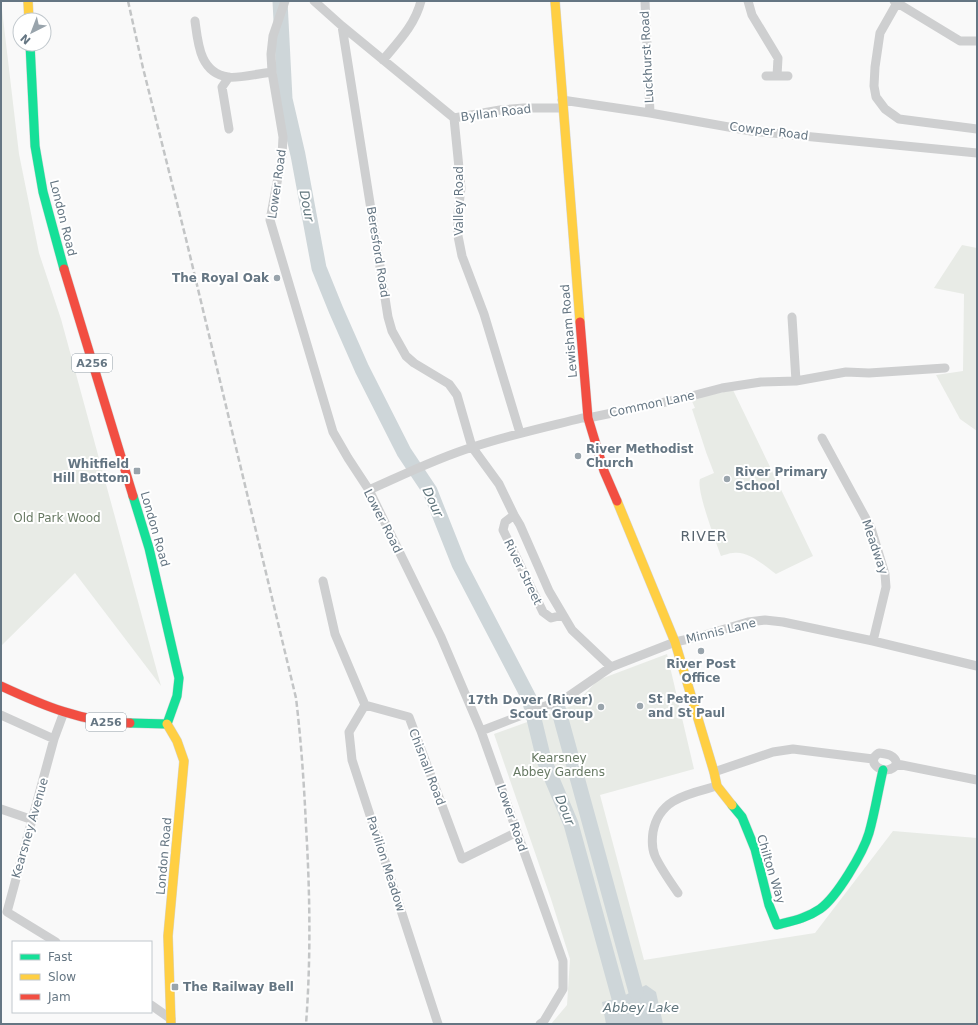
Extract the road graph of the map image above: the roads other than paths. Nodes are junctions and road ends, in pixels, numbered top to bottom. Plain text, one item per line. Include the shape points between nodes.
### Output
1 (28, 1) edge
2 (285, 1) edge
3 (421, 1) edge
4 (554, 1) edge
5 (645, 1) edge
6 (748, 1) edge
7 (316, 2) edge
8 (895, 2) edge
9 (29, 12) edge
10 (195, 21) dead end
11 (342, 26) junction
12 (977, 41) edge
13 (30, 52) edge
14 (383, 60) junction
15 (272, 72) junction
16 (766, 76) dead end
17 (777, 76) junction
18 (788, 76) dead end
19 (229, 78) junction
20 (562, 104) junction
21 (650, 113) junction
22 (454, 118) junction
23 (228, 129) dead end
24 (977, 129) edge
25 (977, 153) edge
26 (792, 317) dead end
27 (946, 368) dead end
28 (796, 381) junction
29 (588, 418) junction
30 (520, 433) junction
31 (822, 438) dead end
32 (472, 447) junction
33 (369, 490) junction
34 (514, 515) junction
35 (323, 581) dead end
36 (563, 615) junction
37 (873, 641) junction
38 (675, 642) junction
39 (977, 666) edge
40 (611, 667) junction
41 (1, 686) edge
42 (365, 705) junction
43 (64, 712) junction
44 (1, 715) edge
45 (167, 724) junction
46 (481, 731) junction
47 (54, 739) junction
48 (873, 759) junction
49 (897, 764) junction
50 (883, 770) junction
51 (714, 772) junction
52 (977, 780) edge
53 (717, 786) junction
54 (1, 809) edge
55 (33, 820) junction
56 (517, 832) junction
57 (678, 893) dead end
58 (4, 913) edge
59 (54, 941) edge
60 (152, 1006) edge
61 (171, 1021) edge
62 (438, 1024) edge
63 (540, 1024) edge

1 - 9 street
2 - 15 street, Lower Road via 273,36
3 - 14 street via 418,13 408,30
4 - 20 street, Lewisham Road
5 - 21 street, Luckhurst Road
6 - 17 street via 752,15 778,58
7 - 11 street
8 - 12 street via 960,41
8 - 24 street via 880,33 875,67 876,97 885,109 899,119
10 - 19 street via 197,41 204,62 214,72
11 - 14 street
11 - 32 street, Beresford Road via 392,331 406,356 449,384 457,395
13 - 45 street, London Road / A256 via 35,146 43,192 71,296 149,548 179,678 177,696
14 - 22 street
15 - 19 street
15 - 33 street, Lower Road via 283,137 270,220 334,432
16 - 17 street
17 - 18 street
19 - 23 street via 222,87
20 - 21 street, Cowper Road
20 - 22 street, Byllan Road via 500,110
20 - 29 street, Lewisham Road
21 - 25 street, Cowper Road via 751,131
22 - 30 street, Valley Road via 461,188 458,236 462,256 484,314
26 - 28 street
27 - 28 street, Common Lane via 846,372
28 - 29 street, Common Lane via 760,382 722,388
29 - 30 street, Common Lane
29 - 38 street, Lewisham Road via 604,471
30 - 32 street, Common Lane
31 - 37 street, Meadway via 871,528 885,574 886,587
32 - 33 street, Common Lane
32 - 34 street, River Street via 499,484
33 - 46 street, Lower Road via 441,637
34 - 36 street, River Street via 549,591
34 - 36 street, River Street via 505,522 503,530 533,592 543,612 551,618
35 - 42 street via 336,634
36 - 40 street, River Street via 572,630
37 - 38 street, Minnis Lane via 765,620 748,622
37 - 39 street, Minnis Lane
38 - 40 street, Minnis Lane
38 - 51 street, Chilton Way
40 - 46 street, Minnis Lane via 566,698
41 - 43 street, A256
42 - 56 street, Chisnall Road via 408,717 462,859
42 - 62 street, Pavilion Meadow via 349,732 352,760
43 - 45 street, A256 via 102,721
43 - 47 street, Kearsney Avenue
44 - 47 street
45 - 61 street, London Road via 184,761 168,936
46 - 56 street, Lower Road
47 - 55 street, Kearsney Avenue
48 - 49 street via 875,755 885,753 893,756
48 - 50 street via 874,764
48 - 51 street via 793,749 773,752
49 - 50 street via 894,769
49 - 52 street
50 - 53 street, Chilton Way via 869,834 852,870 835,894 820,909 803,918 777,925 755,849 742,818
51 - 53 street, Chilton Way
53 - 57 street via 670,802 654,825 652,839 655,856
54 - 55 street
55 - 58 street, Kearsney Avenue
56 - 63 street, Lower Road via 563,961 563,989
58 - 59 street, Kearsney Avenue
60 - 61 street

